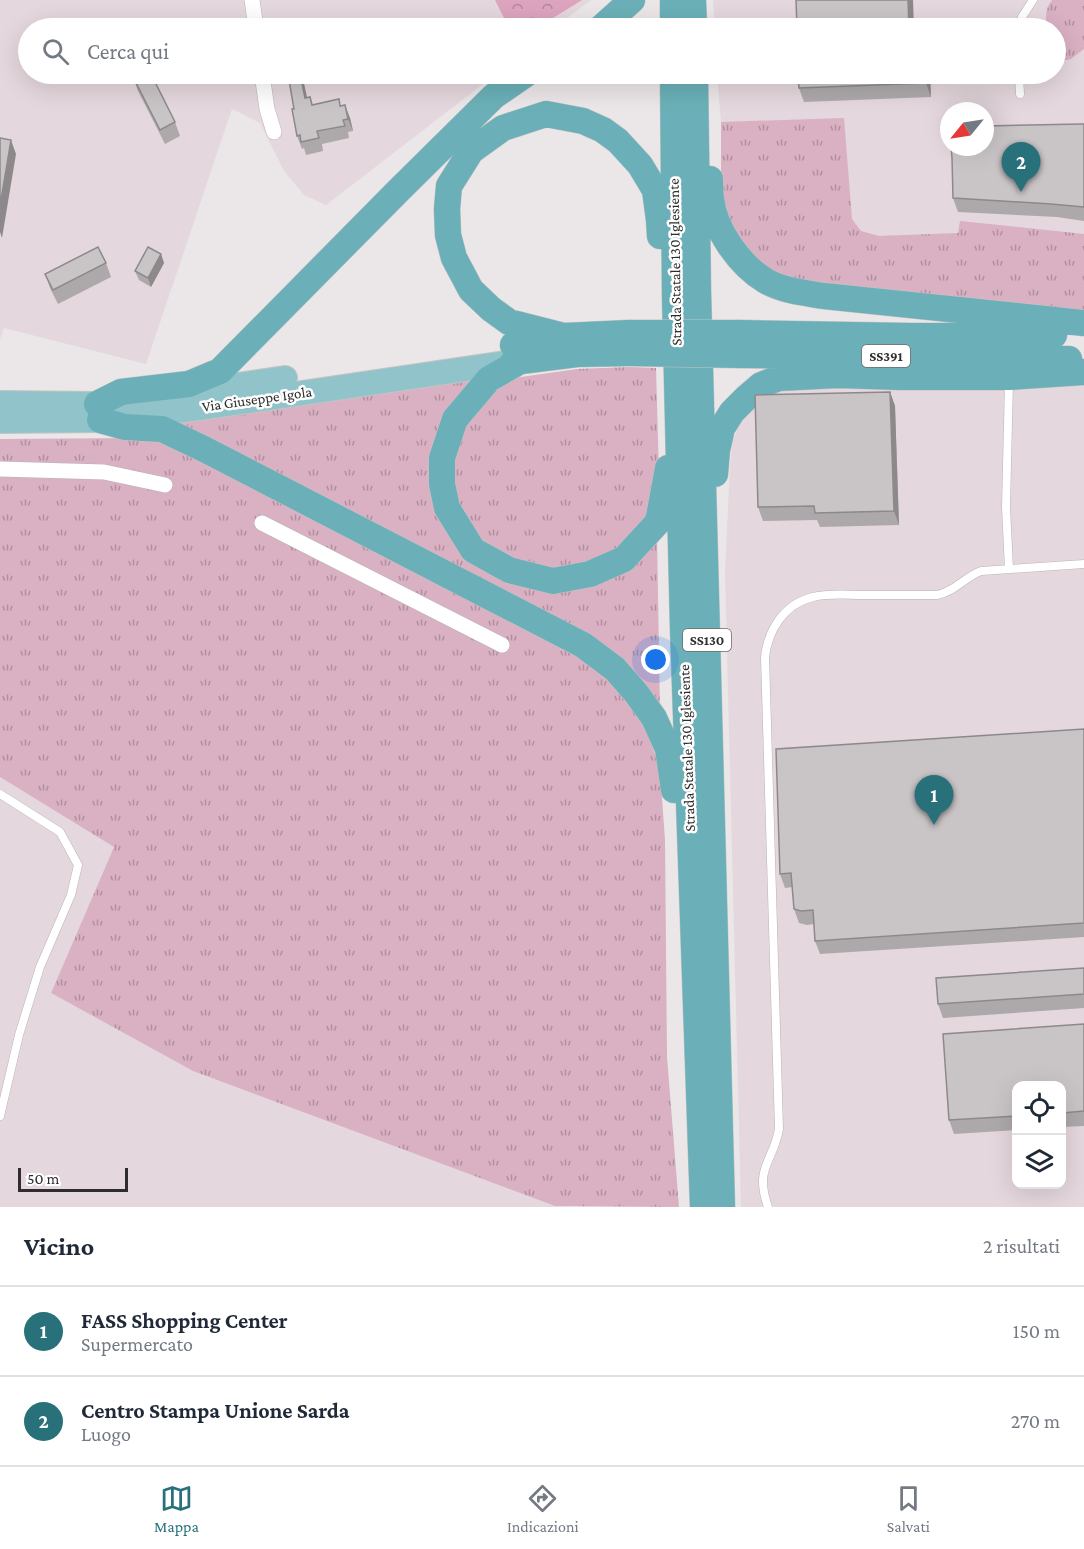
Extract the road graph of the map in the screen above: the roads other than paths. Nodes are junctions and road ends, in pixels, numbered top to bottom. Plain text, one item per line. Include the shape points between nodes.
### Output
1 (252, 0) edge
2 (632, 0) edge
3 (673, 0) edge
4 (693, 0) edge
5 (1033, 0) edge
6 (255, 18) edge
7 (612, 18) edge
8 (673, 18) edge
9 (694, 18) edge
10 (1022, 18) edge
11 (263, 84) edge
12 (511, 84) edge
13 (673, 84) edge
14 (696, 84) edge
15 (700, 84) edge
16 (1020, 84) edge
17 (1020, 94) dead end
18 (274, 132) dead end
19 (675, 297) junction
20 (1084, 323) edge
21 (564, 336) junction
22 (1084, 336) edge
23 (629, 343) junction
24 (740, 344) junction
25 (516, 356) junction
26 (1084, 359) edge
27 (1084, 372) edge
28 (1009, 377) junction
29 (0, 403) edge
30 (99, 412) junction
31 (678, 414) junction
32 (0, 421) edge
33 (0, 469) edge
34 (165, 485) dead end
35 (262, 523) dead end
36 (704, 533) junction
37 (1084, 564) edge
38 (1009, 569) junction
39 (502, 645) dead end
40 (0, 794) edge
41 (692, 905) junction
42 (0, 1116) edge
43 (703, 1207) edge
44 (722, 1207) edge
45 (768, 1207) edge

1 - 6 street
2 - 7 highway
3 - 8 highway
4 - 9 highway
5 - 10 lane
11 - 18 street
12 - 30 highway via 494,96 220,371 189,384 121,392
13 - 19 highway, Strada Statale 130 Iglesiente / SS130
14 - 36 highway, Strada Statale 130 Iglesiente / SS130
15 - 20 highway via 707,101 711,200 722,234 741,261 766,281 824,296
16 - 17 lane
19 - 21 highway via 661,279 655,190 640,165 618,141 583,121 546,114 503,128 471,151 449,186 448,235 454,258 471,290 509,322
19 - 31 highway, Strada Statale 130 Iglesiente / SS130
21 - 23 highway, SS391
21 - 25 highway, SS391
22 - 24 highway, SS391 via 911,336
23 - 24 highway, SS391, bridge
23 - 25 highway, SS391 via 577,354
24 - 26 highway, SS391
25 - 30 main road, Via Giuseppe Igola
25 - 31 highway via 489,379 455,419 442,458 447,508 474,550 509,570 553,581 590,574 624,559 658,522
27 - 28 highway
28 - 36 highway via 838,375 779,378 761,385 732,412 722,428
28 - 38 lane
29 - 30 main road, Via Giuseppe Igola
30 - 32 main road, Via Giuseppe Igola
30 - 41 highway via 125,427 162,429 204,449 583,645 615,669 654,718 668,749 679,879
31 - 41 highway, Strada Statale 130 Iglesiente / SS130
33 - 34 street via 105,472
35 - 39 street
36 - 44 highway, Strada Statale 130 Iglesiente / SS130
37 - 38 lane
38 - 45 lane via 974,574 945,594 812,597 786,611 769,637 765,657 779,1129 763,1173
40 - 42 lane via 60,832 78,866 71,895 36,978
41 - 43 highway, Strada Statale 130 Iglesiente / SS130

